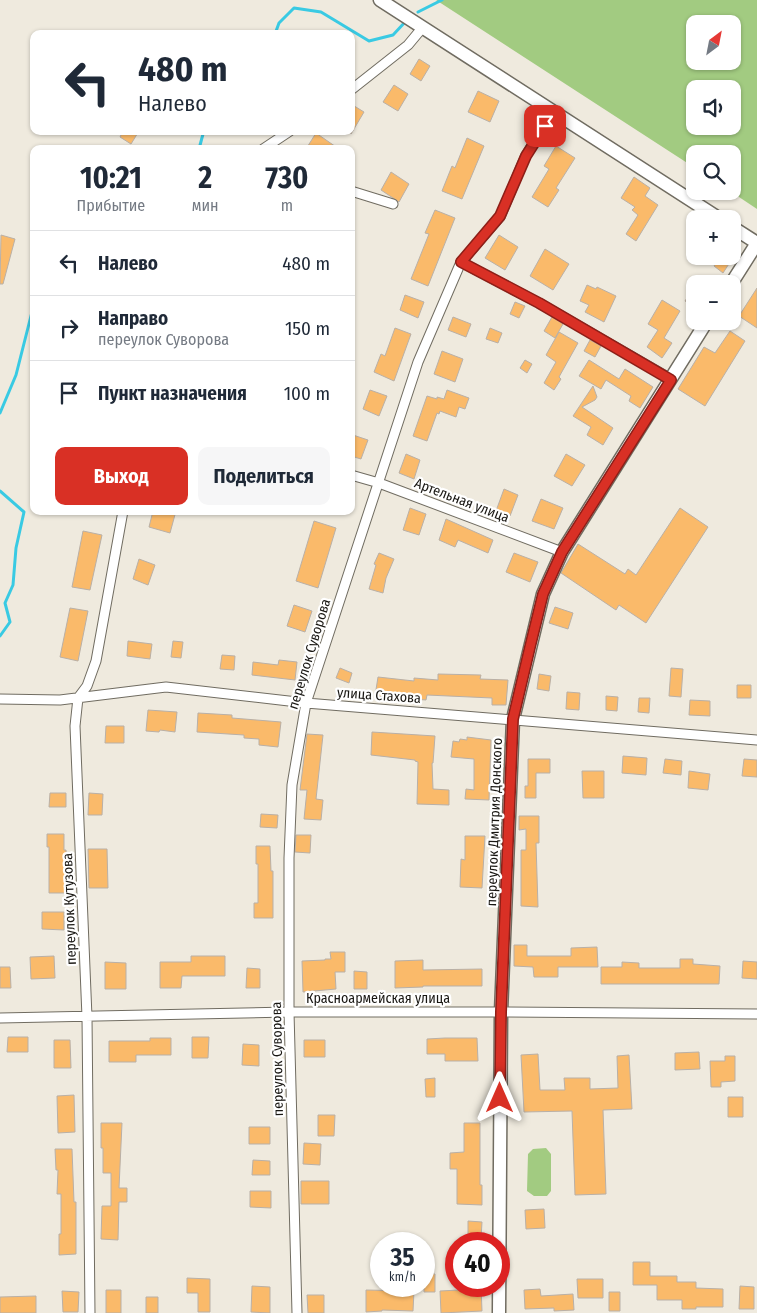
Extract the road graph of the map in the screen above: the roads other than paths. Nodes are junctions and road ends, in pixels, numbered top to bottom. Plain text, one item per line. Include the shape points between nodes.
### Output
1 (380, 0) edge
2 (423, 27) junction
3 (355, 87) edge
4 (554, 111) junction
5 (284, 135) edge
6 (269, 145) edge
7 (355, 192) edge
8 (393, 204) dead end
9 (706, 210) edge
10 (741, 233) edge
11 (757, 243) edge
12 (461, 262) junction
13 (737, 275) edge
14 (702, 330) edge
15 (671, 380) junction
16 (355, 476) edge
17 (379, 483) junction
18 (122, 515) edge
19 (562, 552) junction
20 (78, 698) junction
21 (0, 700) edge
22 (306, 703) junction
23 (513, 719) junction
24 (757, 740) edge
25 (289, 1012) junction
26 (501, 1012) junction
27 (757, 1014) edge
28 (87, 1017) junction
29 (0, 1018) edge
30 (90, 1313) edge
31 (297, 1313) edge
32 (499, 1313) edge

1 - 2 street
2 - 3 street via 408,45
2 - 4 street
4 - 9 street
4 - 12 street, переулок Суворова via 526,156 500,216
5 - 6 street
7 - 8 street
10 - 11 street
11 - 13 street
12 - 15 street
12 - 17 street, переулок Суворова via 418,362
14 - 15 street, переулок Дмитрия Донского
15 - 19 street, переулок Дмитрия Донского
16 - 17 street, Артельная улица
17 - 19 street, Артельная улица
17 - 22 street, переулок Суворова
18 - 20 street, переулок Кутузова via 96,661 87,686
19 - 23 street, переулок Дмитрия Донского via 543,594
20 - 21 street, улица Стахова
20 - 22 street, улица Стахова via 166,687
20 - 28 street, переулок Кутузова via 76,726
22 - 23 street, улица Стахова
22 - 25 street, переулок Суворова via 292,785
23 - 24 street, улица Стахова
23 - 26 street, переулок Дмитрия Донского
25 - 26 street, Красноармейская улица
25 - 28 street, Красноармейская улица
25 - 31 street, переулок Суворова
26 - 27 street, Красноармейская улица
26 - 32 street, переулок Дмитрия Донского
28 - 29 street, Красноармейская улица
28 - 30 street, переулок Кутузова

